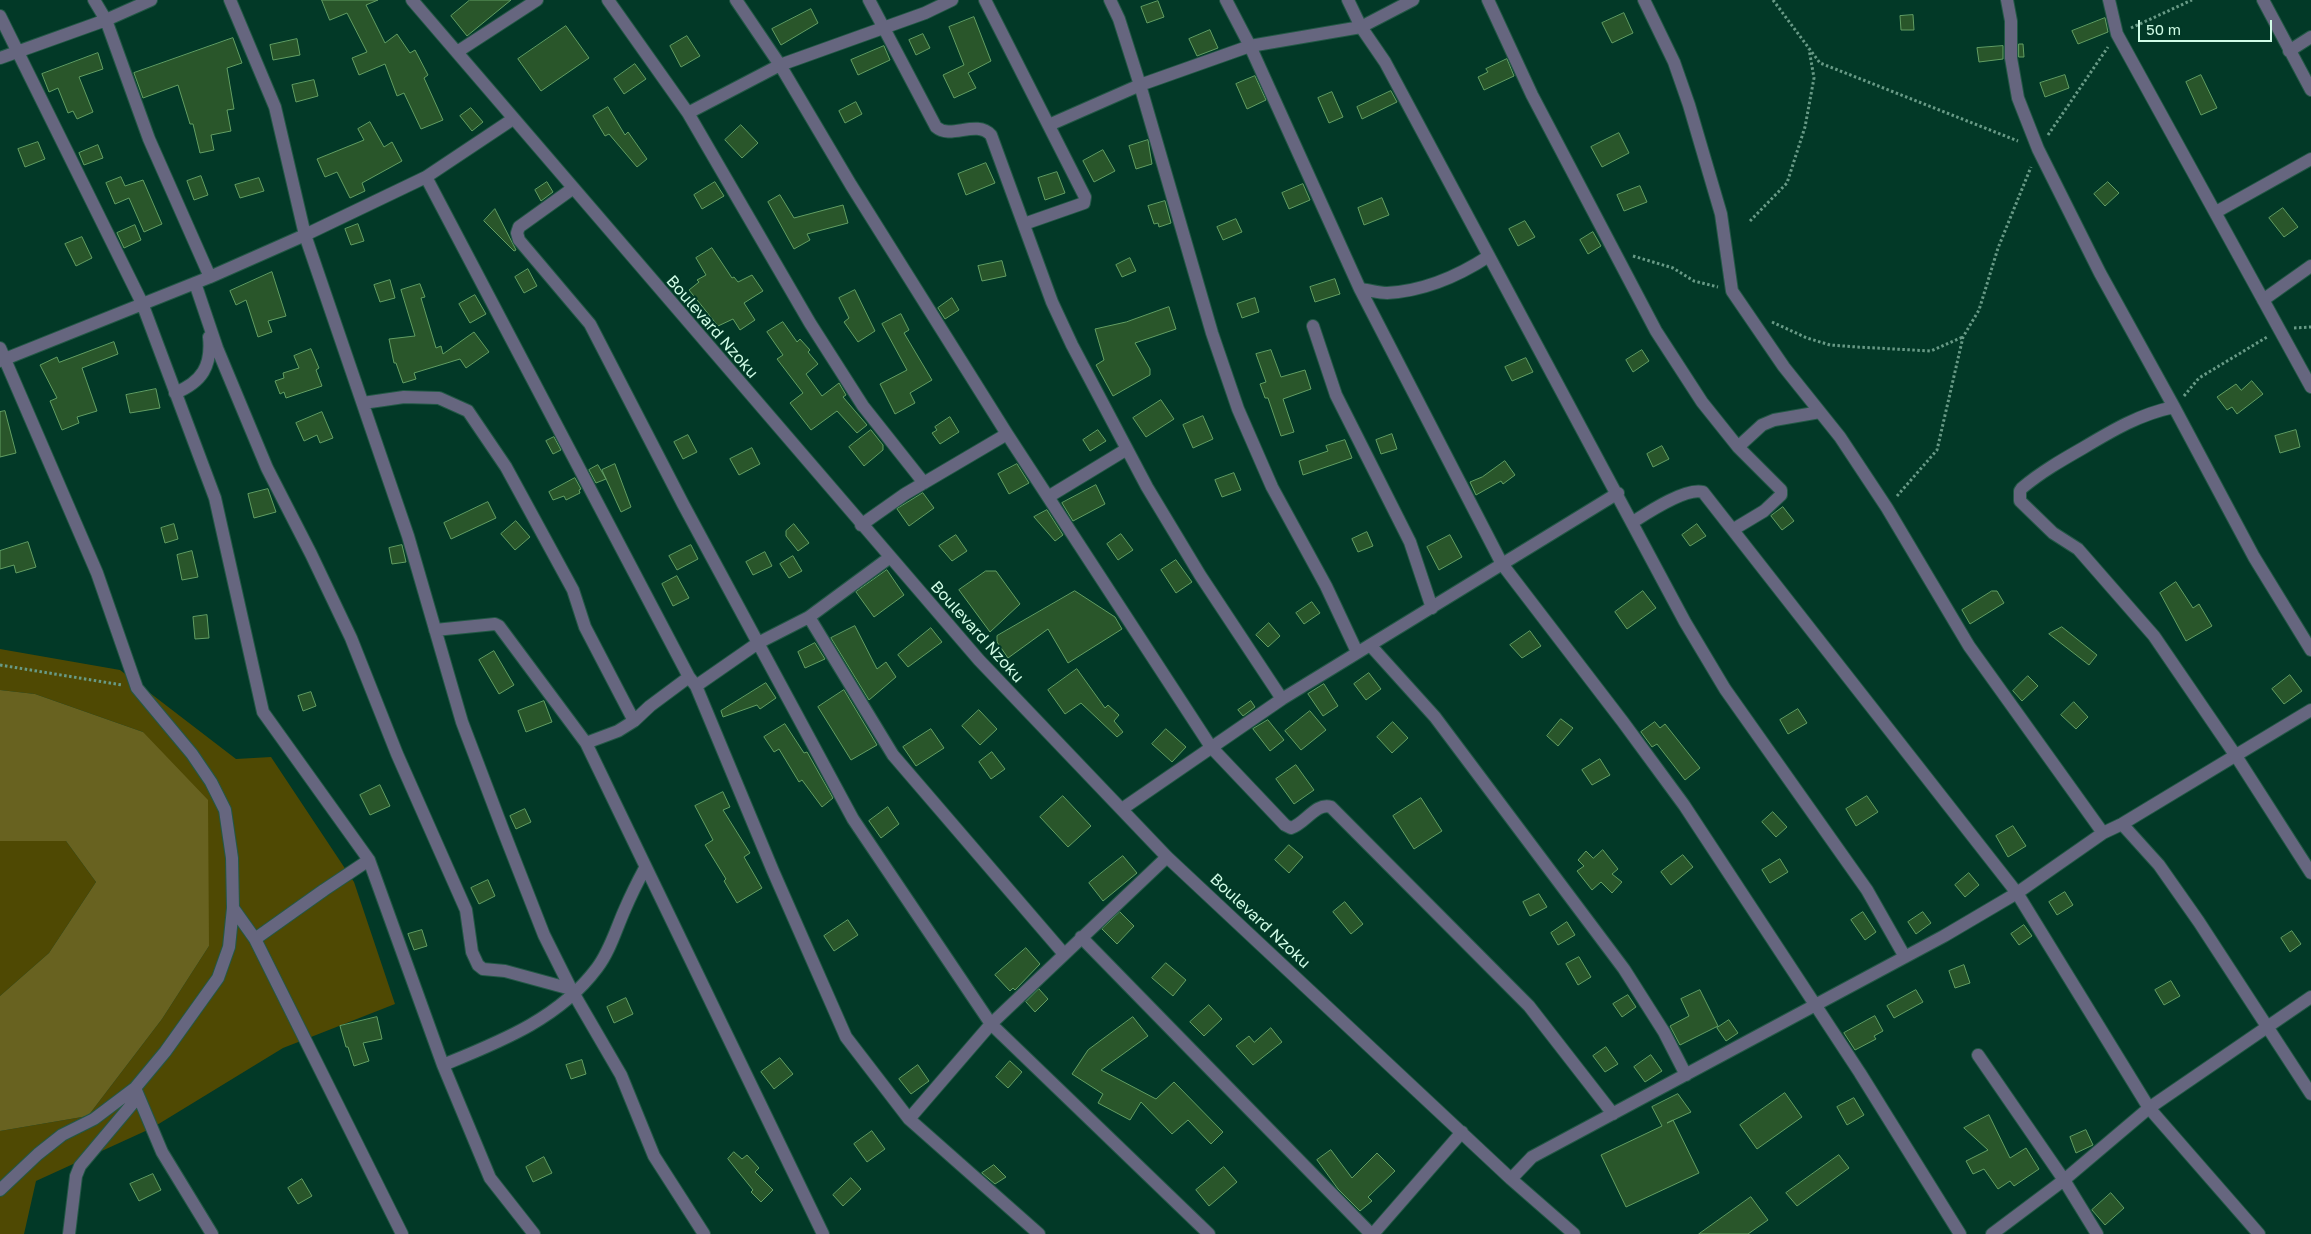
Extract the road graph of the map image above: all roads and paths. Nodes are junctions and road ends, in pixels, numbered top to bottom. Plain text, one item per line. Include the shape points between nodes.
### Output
1 (94, 0) edge
2 (151, 0) edge
3 (230, 0) edge
4 (412, 0) edge
5 (536, 0) edge
6 (608, 0) edge
7 (736, 0) edge
8 (870, 0) edge
9 (952, 0) edge
10 (985, 0) edge
11 (1110, 0) edge
12 (1226, 0) edge
13 (1348, 0) edge
14 (1413, 0) edge
15 (1488, 0) edge
16 (1644, 0) edge
17 (1773, 0) edge
18 (2007, 0) edge
19 (2109, 0) edge
20 (2192, 0) edge
21 (2263, 0) edge
22 (0, 16) edge
23 (106, 20) junction
24 (884, 27) junction
25 (1361, 27) junction
26 (2117, 34) junction
27 (2311, 36) edge
28 (1250, 46) junction
29 (1809, 49) junction
30 (18, 51) junction
31 (2289, 51) junction
32 (457, 52) junction
33 (0, 58) edge
34 (780, 65) junction
35 (1140, 84) junction
36 (2311, 90) edge
37 (688, 113) junction
38 (513, 119) junction
39 (1049, 125) junction
40 (2038, 149) junction
41 (2311, 158) edge
42 (426, 177) junction
43 (572, 189) junction
44 (2216, 212) junction
45 (1750, 221) dead end
46 (1024, 224) junction
47 (305, 235) junction
48 (1613, 250) junction
49 (1489, 256) junction
50 (2311, 266) edge
51 (210, 277) junction
52 (195, 283) junction
53 (1360, 289) junction
54 (1732, 291) junction
55 (2263, 300) junction
56 (142, 303) junction
57 (1763, 318) dead end
58 (208, 324) junction
59 (1313, 326) dead end
60 (2311, 327) edge
61 (2279, 330) junction
62 (1963, 337) junction
63 (1, 356) edge
64 (2311, 387) edge
65 (175, 392) junction
66 (363, 404) junction
67 (2174, 407) junction
68 (1820, 412) junction
69 (1007, 434) junction
70 (1738, 447) junction
71 (1127, 449) junction
72 (924, 483) junction
73 (1618, 493) junction
74 (1048, 497) junction
75 (1887, 508) junction
76 (1633, 522) junction
77 (861, 525) junction
78 (1734, 529) junction
79 (889, 558) junction
80 (1502, 564) junction
81 (1432, 608) junction
82 (808, 617) junction
83 (435, 630) junction
84 (758, 643) junction
85 (1370, 645) junction
86 (2311, 650) edge
87 (1357, 652) junction
88 (0, 665) edge
89 (692, 682) junction
90 (137, 688) junction
91 (1282, 699) junction
92 (2311, 710) edge
93 (634, 721) junction
94 (586, 743) junction
95 (1211, 747) junction
96 (2236, 756) junction
97 (1122, 809) junction
98 (2122, 824) junction
99 (2102, 832) junction
100 (1167, 857) junction
101 (369, 860) junction
102 (645, 868) junction
103 (2311, 873) edge
104 (2017, 893) junction
105 (233, 908) junction
106 (1082, 937) junction
107 (255, 939) junction
108 (1064, 954) junction
109 (1905, 957) junction
110 (572, 991) junction
111 (2311, 997) edge
112 (1815, 1005) junction
113 (991, 1024) junction
114 (2267, 1028) junction
115 (1978, 1055) dead end
116 (443, 1065) junction
117 (1686, 1075) junction
118 (137, 1093) junction
119 (2311, 1094) edge
120 (2149, 1108) junction
121 (1613, 1114) junction
122 (910, 1119) junction
123 (1462, 1132) junction
124 (1511, 1179) junction
125 (2064, 1180) junction
126 (0, 1190) edge
127 (69, 1234) edge
128 (212, 1234) edge
129 (402, 1234) edge
130 (534, 1234) edge
131 (704, 1234) edge
132 (822, 1234) edge
133 (1039, 1234) edge
134 (1209, 1234) edge
135 (1372, 1234) edge
136 (1574, 1234) edge
137 (1960, 1234) edge
138 (1992, 1234) edge
139 (2097, 1234) edge
140 (2259, 1234) edge

1 - 23 street
2 - 23 street
3 - 47 street via 275,107
4 - 32 street, Boulevard Nzoku
5 - 32 street
6 - 37 street
7 - 34 street
8 - 24 street
9 - 24 street
10 - 39 street
11 - 35 street
12 - 28 street
13 - 25 street
14 - 25 street
15 - 48 street via 1532,96
16 - 54 street via 1674,62 1721,214
17 - 29 path
18 - 40 street via 2018,98
19 - 26 street
20 - 26 path
21 - 31 street
22 - 30 street
23 - 30 street
23 - 51 street via 149,139
24 - 34 street
24 - 46 street via 936,127 944,131 982,128 991,134
25 - 28 street
25 - 49 street via 1385,62
26 - 40 path
26 - 44 street
27 - 31 street
28 - 35 street
28 - 53 street
29 - 40 path via 1820,64
29 - 45 path via 1814,78 1805,127 1787,183
30 - 33 street
30 - 56 street
31 - 36 street
32 - 38 street, Boulevard Nzoku
34 - 37 street
34 - 69 street
35 - 39 street
35 - 87 street via 1212,333 1238,408 1272,487 1326,586
37 - 72 street via 839,369 884,436
38 - 42 street
38 - 43 street, Boulevard Nzoku
39 - 46 street via 1085,200 1084,204
40 - 62 path via 1998,248 1979,310
40 - 67 street via 2100,273
41 - 44 street
42 - 47 street
42 - 89 street
43 - 77 street, Boulevard Nzoku
43 - 84 street via 519,227 519,240 590,324
44 - 55 street
46 - 71 street via 1052,302
47 - 51 street
47 - 66 street
48 - 54 path via 1673,268 1694,281
48 - 70 street via 1661,339 1702,402
49 - 53 street via 1453,277 1416,288 1387,293
49 - 73 street
50 - 55 street
51 - 52 street
52 - 56 street
52 - 58 street
53 - 80 street
54 - 68 street via 1784,367
55 - 61 street
56 - 63 street
56 - 65 street
57 - 62 path via 1807,338 1839,346 1931,351
58 - 65 street via 210,346 204,372 197,381
58 - 110 street via 266,468 352,638 397,754 466,910 472,952 478,964 483,969 505,971
59 - 81 street via 1336,395 1410,542
60 - 61 path
61 - 64 street
61 - 67 path via 2199,378
62 - 75 path via 1937,450
63 - 90 street via 97,573
65 - 101 street via 215,498 263,712
66 - 83 street via 408,536
66 - 93 street via 404,397 439,398 468,411 506,467 573,590 585,627
67 - 86 street via 2254,557
67 - 96 street via 2150,412 2126,423 2046,469 2022,488 2020,500 2045,526 2078,549 2154,636
68 - 70 street via 1762,425
68 - 75 street
69 - 72 street
69 - 74 street
70 - 78 street via 1782,492 1764,511
71 - 74 street
71 - 91 street via 1200,575
72 - 77 street
73 - 76 street
73 - 80 street
74 - 95 street
75 - 99 street via 1969,646
76 - 78 street via 1663,503 1700,491
76 - 109 street via 1685,622 1725,689 1867,890
77 - 79 street, Boulevard Nzoku
78 - 104 street
79 - 82 street
79 - 97 street, Boulevard Nzoku via 979,660
80 - 81 street
80 - 112 street via 1684,805
81 - 85 street
82 - 84 street
82 - 108 street via 893,755
83 - 94 street via 495,624 503,629
83 - 110 street via 462,722 544,935
84 - 89 street
84 - 113 street via 853,819
85 - 87 street
85 - 117 street via 1435,718 1618,961 1664,1032
87 - 91 street
88 - 90 path
89 - 93 street via 650,706
89 - 122 street via 846,1037
90 - 105 street via 192,754 225,810 231,850
91 - 95 street
92 - 96 street
93 - 94 street
94 - 102 street
95 - 97 street
95 - 121 street via 1291,828 1320,807 1331,806 1529,1006
96 - 98 street
96 - 103 street
97 - 100 street, Boulevard Nzoku
98 - 99 street
98 - 114 street via 2159,865
99 - 104 street
100 - 106 street
100 - 123 street, Boulevard Nzoku
101 - 107 street
101 - 116 street
102 - 110 street via 597,968
102 - 132 street
104 - 109 street
104 - 120 street
105 - 107 street
105 - 118 street via 229,947 218,978
106 - 108 street
106 - 135 street
107 - 129 street
108 - 113 street
109 - 112 street
110 - 116 street via 539,1021
110 - 131 street via 620,1075 654,1156
111 - 114 street
112 - 117 street
112 - 137 street
113 - 122 street
113 - 134 street
114 - 119 street
114 - 120 street
115 - 125 street
116 - 130 street via 490,1178
117 - 121 street
118 - 126 street via 62,1135
118 - 127 street via 80,1166
118 - 128 street via 162,1152
120 - 125 street
120 - 140 street
121 - 124 street via 1532,1158
122 - 133 street
123 - 124 street, Boulevard Nzoku
123 - 135 street
124 - 136 street, Boulevard Nzoku
125 - 138 street
125 - 139 street

